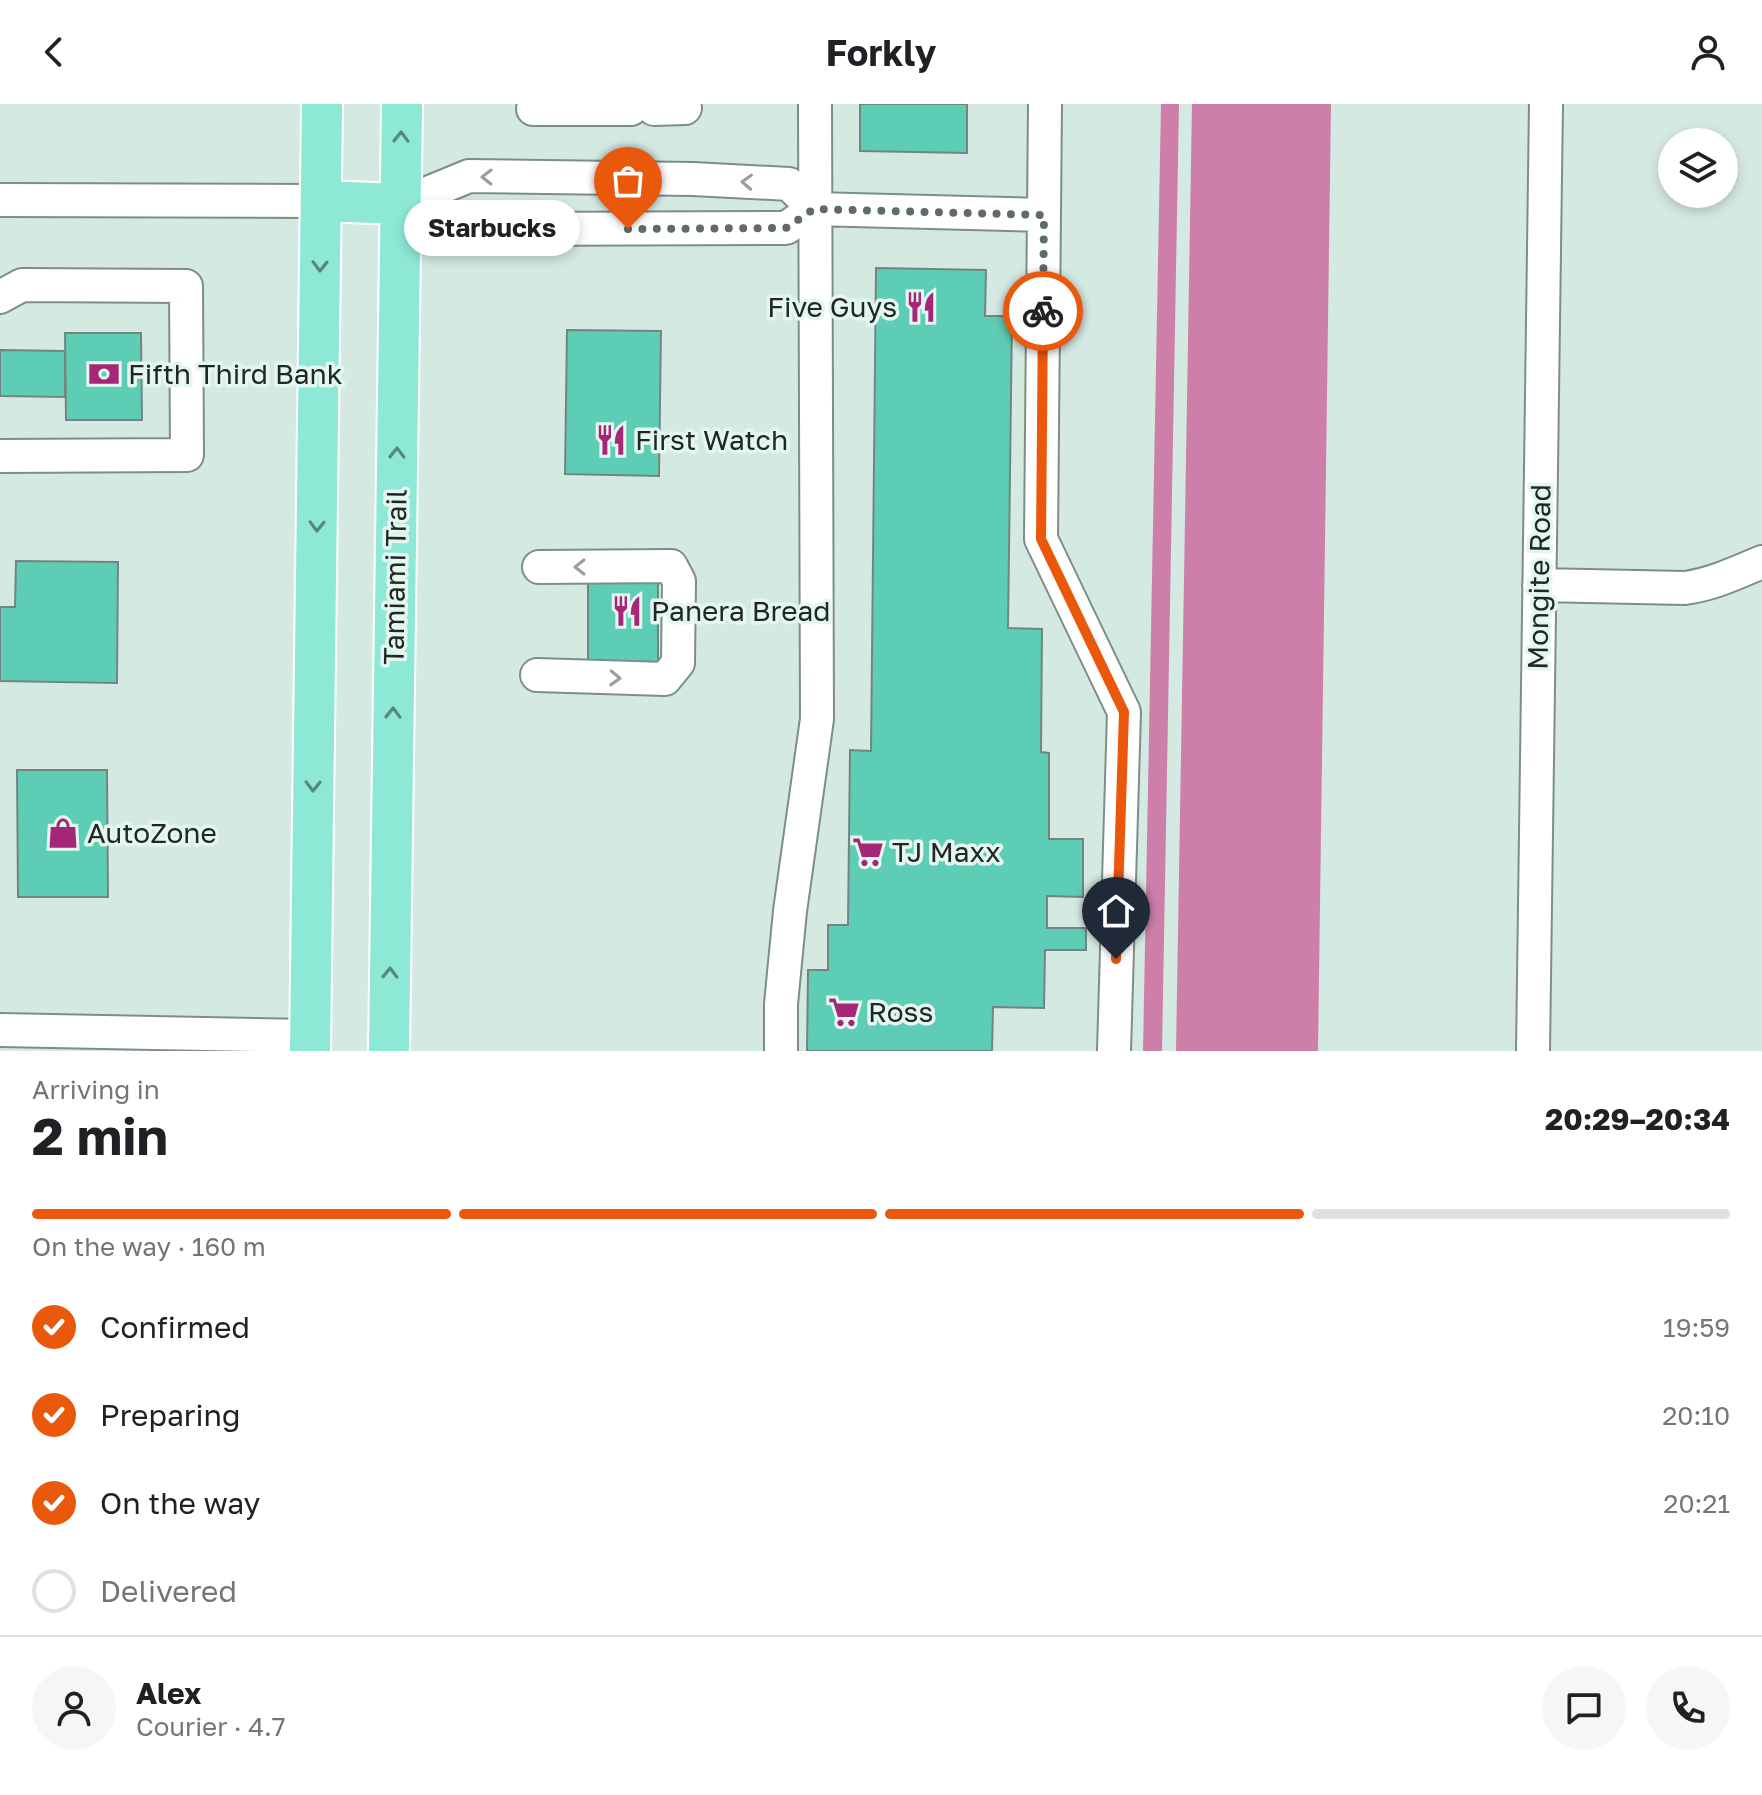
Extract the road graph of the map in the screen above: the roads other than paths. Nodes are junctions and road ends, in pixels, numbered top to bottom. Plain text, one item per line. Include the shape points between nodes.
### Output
1 (322, 104) edge
2 (402, 104) edge
3 (815, 104) edge
4 (1045, 104) edge
5 (1546, 104) edge
6 (657, 108) dead end
7 (533, 109) dead end
8 (0, 200) edge
9 (321, 201) junction
10 (401, 204) junction
11 (814, 209) junction
12 (1044, 215) junction
13 (0, 297) edge
14 (0, 456) edge
15 (1762, 562) edge
16 (539, 567) dead end
17 (1539, 585) junction
18 (537, 675) dead end
19 (0, 1030) edge
20 (143, 1042) edge
21 (317, 1046) edge
22 (389, 1051) edge
23 (781, 1051) edge
24 (1114, 1051) edge
25 (1533, 1051) edge

1 - 9 main road
10 -> 2 main road, Tamiami Trail
3 - 11 street
4 - 12 street
5 - 17 street, Mongite Road
6 - 7 street
8 - 9 street
9 - 10 main road
9 -> 21 main road via 312,896 331,990
10 - 11 street via 472,229 786,228
11 -> 10 street via 789,184 469,176
22 -> 10 main road, Tamiami Trail
11 - 12 street
11 - 23 street via 817,719 790,911
12 - 24 street via 1041,539 1124,712
13 - 14 street via 22,285 186,286 187,455
15 - 17 street via 1685,588
18 -> 16 street via 665,679 678,663 679,581 671,566
17 - 25 street, Mongite Road
19 - 20 street
20 - 21 street

